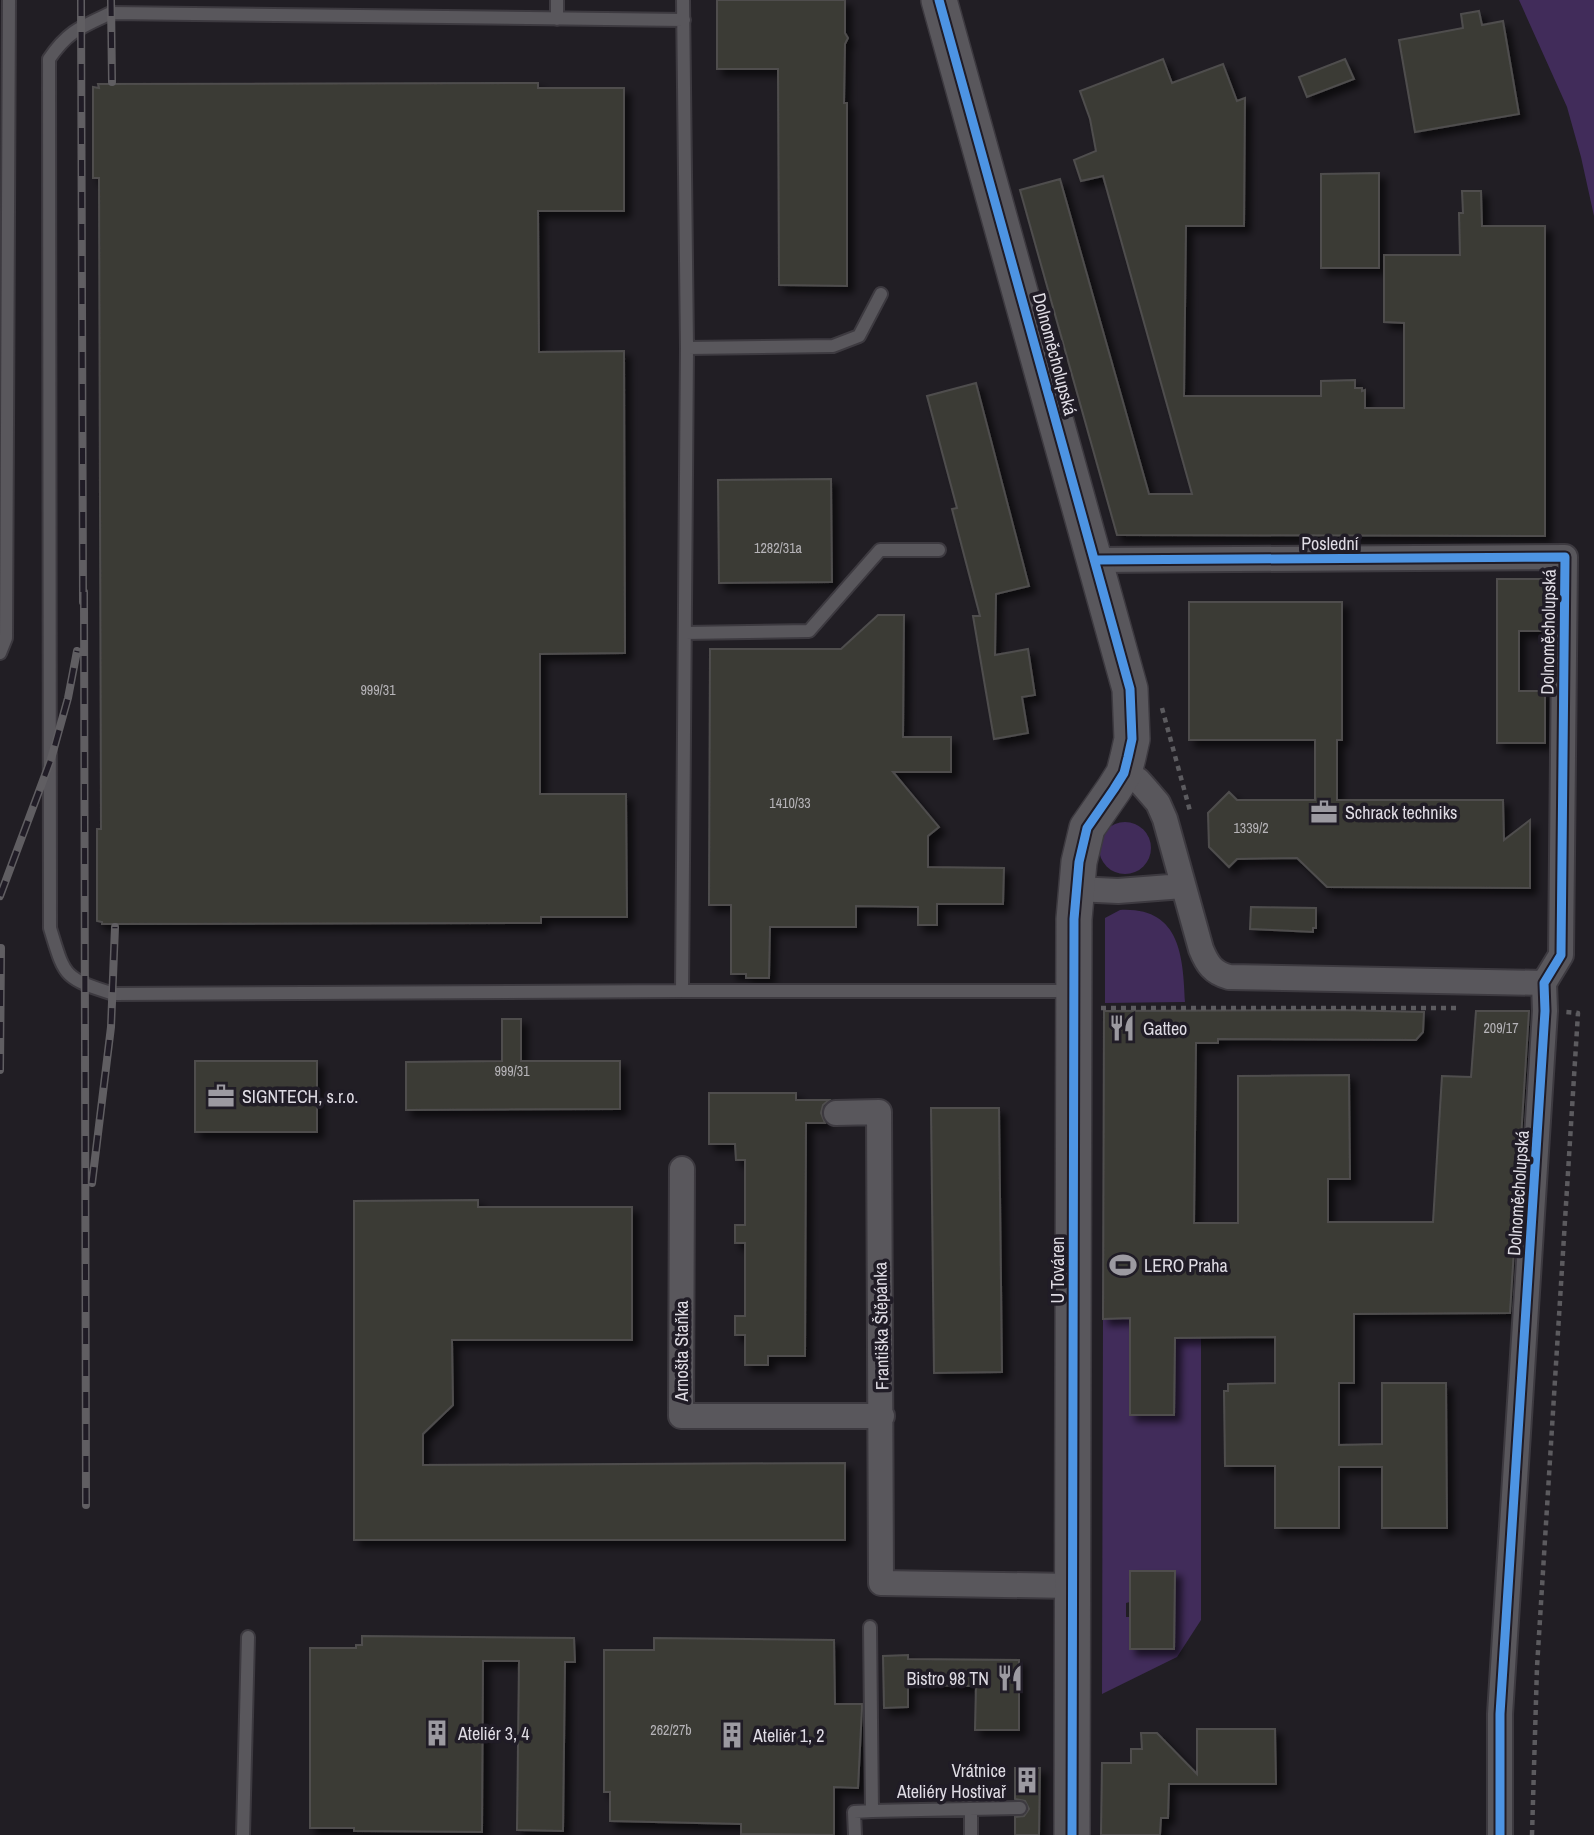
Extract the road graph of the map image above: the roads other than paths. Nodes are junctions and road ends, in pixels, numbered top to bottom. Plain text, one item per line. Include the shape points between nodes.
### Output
1 (9, 0) edge
2 (557, 0) edge
3 (683, 0) edge
4 (939, 0) edge
5 (557, 19) junction
6 (684, 20) junction
7 (881, 294) dead end
8 (687, 348) junction
9 (939, 550) dead end
10 (1565, 557) joint
11 (1095, 560) junction
12 (685, 633) junction
13 (0, 653) edge
14 (1132, 719) joint
15 (1124, 773) junction
16 (1183, 886) junction
17 (1076, 889) junction
18 (1544, 983) junction
19 (682, 991) junction
20 (1085, 1000) junction
21 (836, 1113) dead end
22 (682, 1169) dead end
23 (881, 1416) junction
24 (1072, 1586) junction
25 (870, 1627) dead end
26 (248, 1637) dead end
27 (1020, 1808) dead end
28 (971, 1809) junction
29 (872, 1811) junction
30 (243, 1835) edge
31 (855, 1835) edge
32 (971, 1835) edge
33 (1072, 1835) edge
34 (1500, 1835) edge

1 - 13 lane via 6,639
2 - 5 lane
3 - 6 lane
4 - 11 street, Dolnoměcholupská
5 - 6 lane
5 - 19 lane via 111,13 63,39 49,59 50,928 62,968 80,983 114,994
6 - 8 lane
7 - 8 lane via 859,336 833,346
8 - 12 lane
9 - 12 lane via 880,550 809,631
10 - 11 street, Poslední
10 - 18 street, Dolnoměcholupská via 1561,955
11 - 14 street, Dolnoměcholupská via 1130,689
12 - 19 lane
14 - 15 street, U Továren
15 - 16 street via 1138,780 1157,803
15 - 17 street, U Továren via 1087,828
16 - 17 street
16 - 18 street via 1206,960 1219,974 1229,977
17 - 20 street, U Továren
18 - 34 street, Dolnoměcholupská via 1500,1714
19 - 20 lane
20 - 24 street, U Továren
21 - 23 street, Františka Štěpánka via 879,1112
22 - 23 street, Arnošta Staňka via 681,1416
23 - 24 street, Františka Štěpánka via 881,1583
24 - 33 street, U Továren
25 - 29 lane
26 - 30 lane
27 - 28 lane
28 - 29 lane
28 - 32 lane
29 - 31 lane via 855,1812

